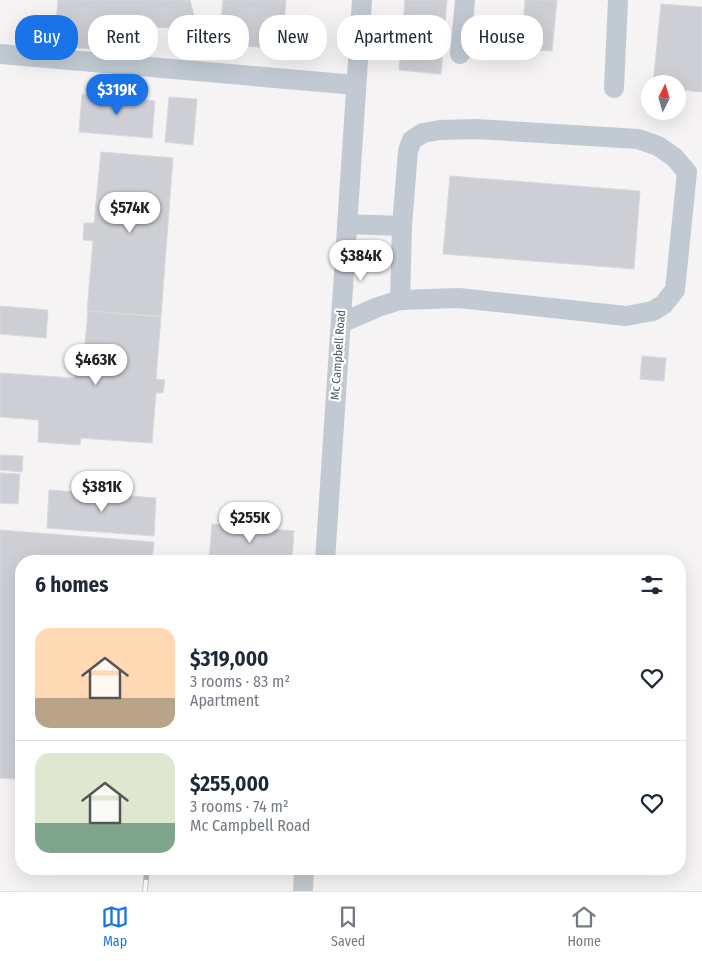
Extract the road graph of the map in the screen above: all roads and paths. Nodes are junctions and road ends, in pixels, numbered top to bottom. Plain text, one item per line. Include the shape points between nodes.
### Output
1 (362, 0) edge
2 (464, 0) edge
3 (618, 0) edge
4 (0, 54) edge
5 (460, 54) dead end
6 (356, 85) junction
7 (614, 88) dead end
8 (347, 224) junction
9 (402, 226) junction
10 (400, 300) junction
11 (340, 322) junction
12 (325, 555) edge
13 (304, 875) edge
14 (303, 891) edge

1 - 6 street, Mc Campbell Road
2 - 5 street
3 - 7 street
4 - 6 street
6 - 8 street, Mc Campbell Road
8 - 9 street
8 - 11 street, Mc Campbell Road
9 - 10 street
9 - 10 street via 408,151 412,140 423,133 476,129 638,139 666,151 687,172 675,290 664,304 653,311 626,316 459,298
10 - 11 street
11 - 12 street, Mc Campbell Road
13 - 14 street

